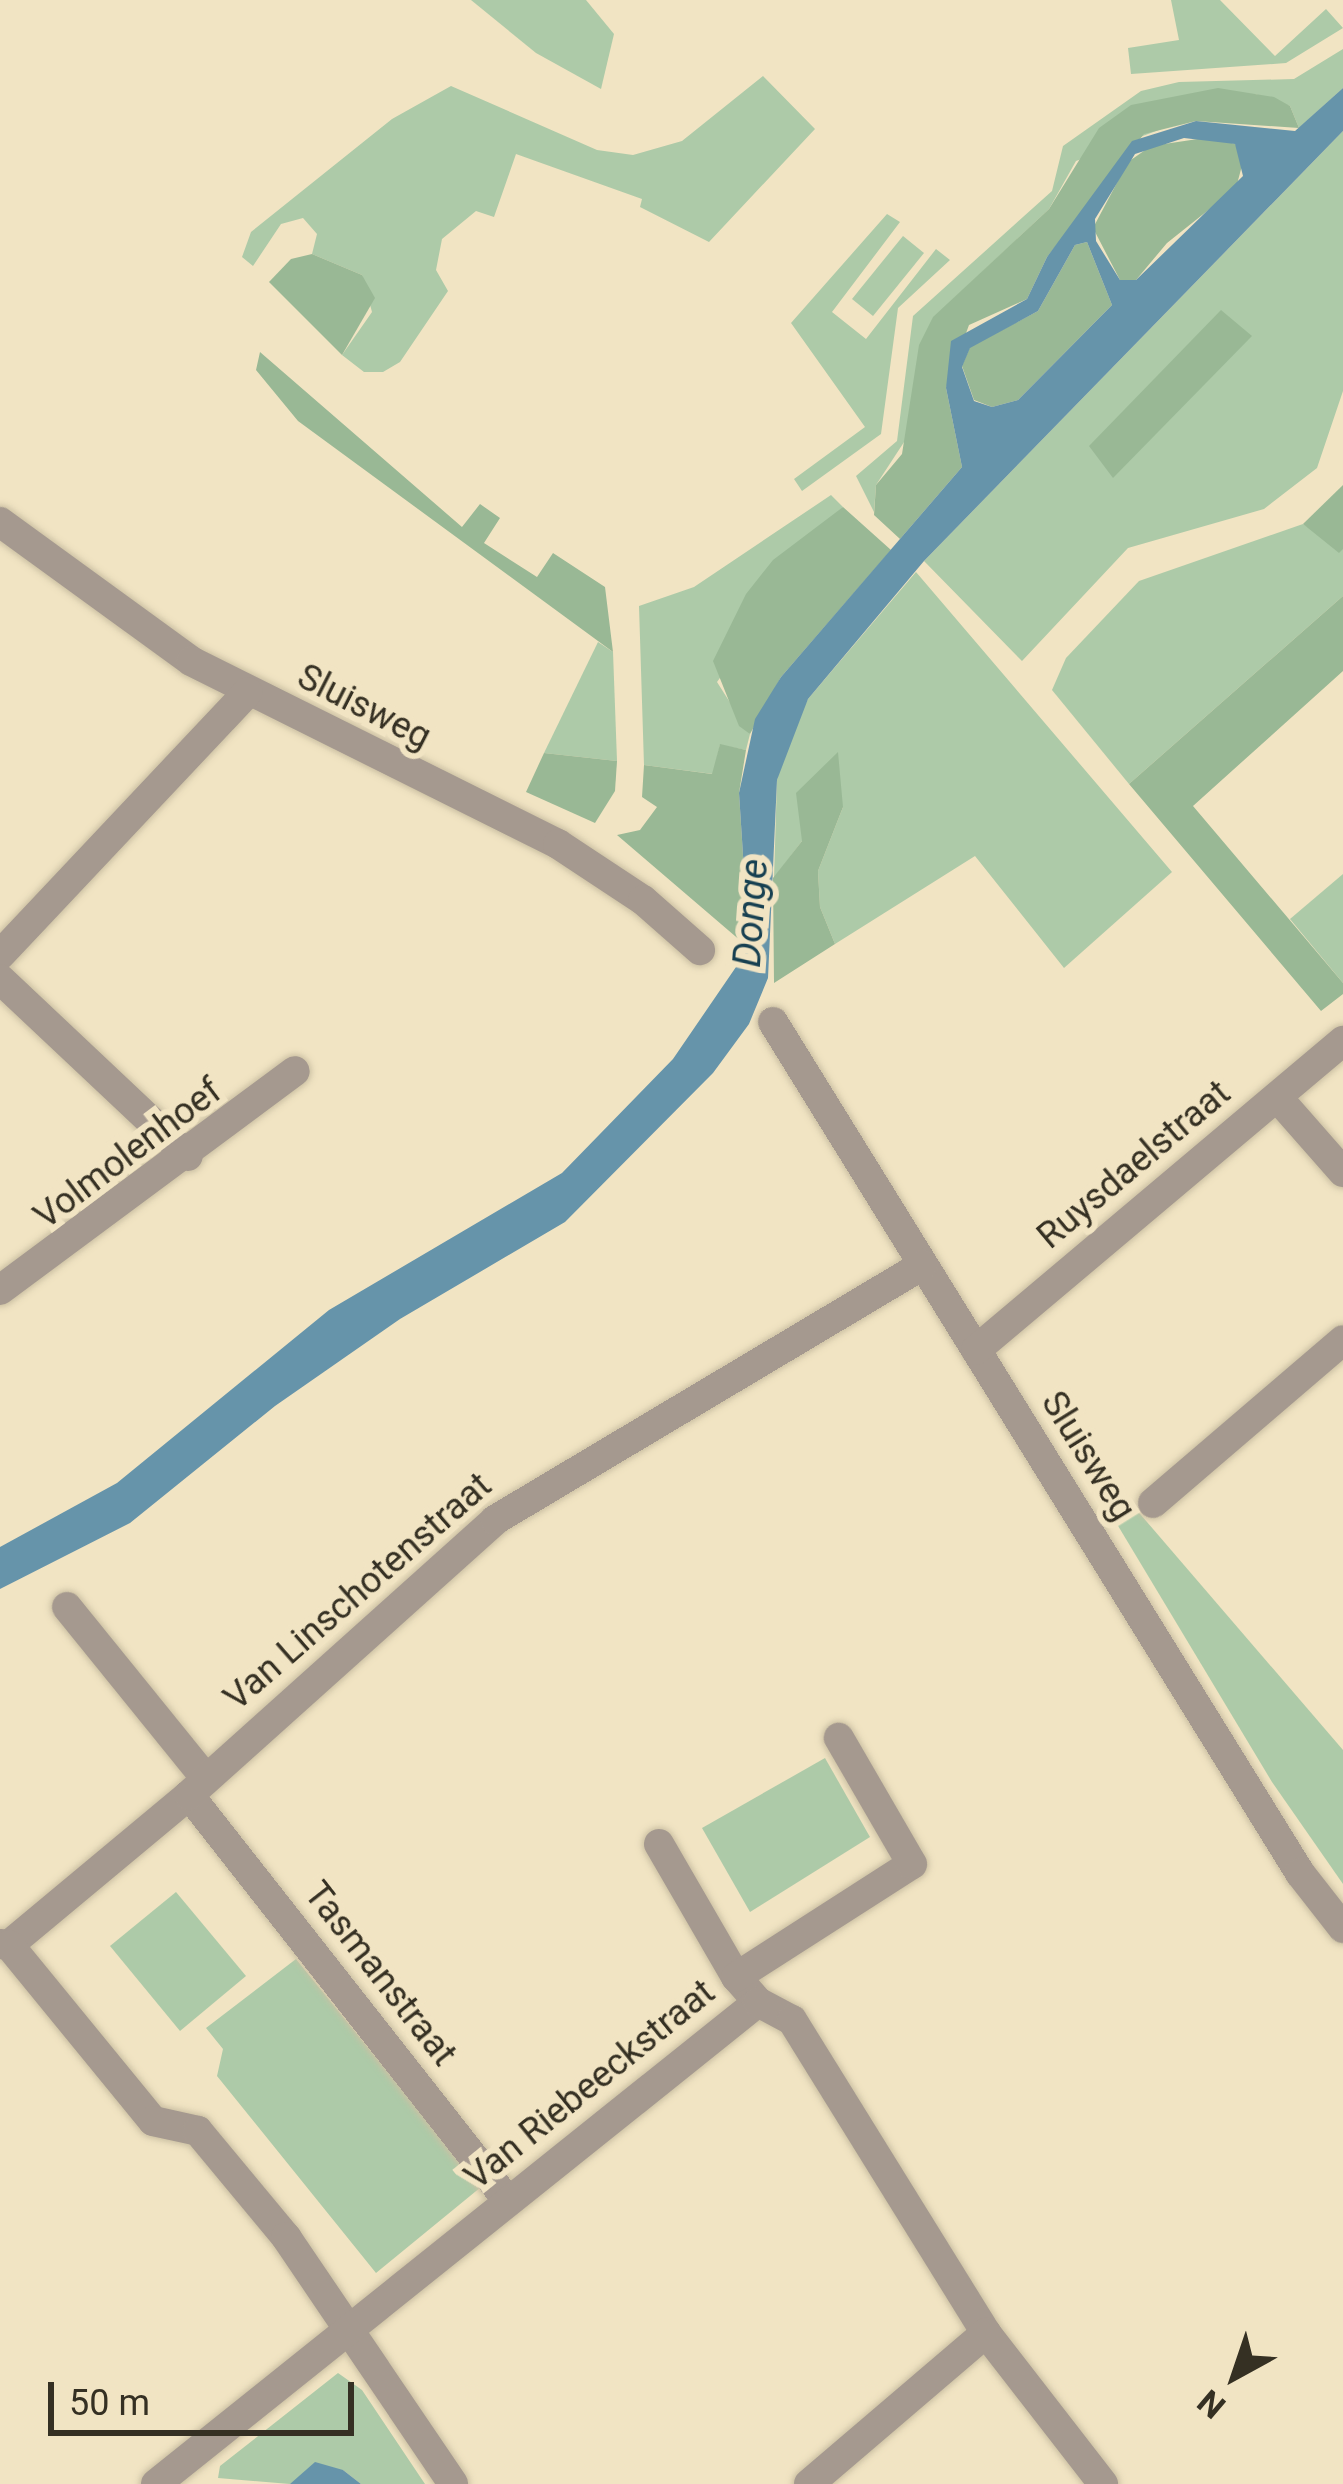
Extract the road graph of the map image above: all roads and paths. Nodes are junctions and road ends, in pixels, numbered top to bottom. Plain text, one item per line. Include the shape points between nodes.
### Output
1 (0, 522) edge
2 (248, 692) junction
3 (700, 950) dead end
4 (0, 955) edge
5 (0, 980) edge
6 (773, 1022) dead end
7 (1343, 1040) edge
8 (295, 1070) dead end
9 (1276, 1096) junction
10 (188, 1156) junction
11 (1343, 1172) edge
12 (923, 1265) junction
13 (0, 1290) edge
14 (1343, 1340) edge
15 (976, 1350) junction
16 (1153, 1503) dead end
17 (67, 1607) dead end
18 (839, 1738) dead end
19 (196, 1785) junction
20 (659, 1844) dead end
21 (1343, 1928) edge
22 (4, 1945) edge
23 (736, 1977) junction
24 (758, 2002) junction
25 (508, 2201) junction
26 (986, 2333) junction
27 (346, 2334) junction
28 (193, 2472) edge
29 (155, 2484) edge
30 (453, 2484) edge
31 (808, 2484) edge
32 (1103, 2484) edge

1 - 2 street, Sluisweg via 109,607
2 - 3 street, Sluisweg via 558,844
2 - 4 street
5 - 10 street
6 - 12 street, Sluisweg
7 - 9 street, Ruysdaelstraat
8 - 10 street, Volmolenhoef
9 - 11 street
9 - 15 street, Ruysdaelstraat
10 - 13 street, Volmolenhoef
12 - 15 street, Sluisweg
12 - 19 street, Van Linschotenstraat via 521,1501
14 - 16 street
15 - 21 street, Sluisweg via 1300,1873
17 - 19 street, Tasmanstraat
18 - 23 street via 912,1864
19 - 22 street, Van Linschotenstraat
19 - 25 street, Tasmanstraat
20 - 23 street
22 - 27 street via 153,2121 198,2131 317,2276
23 - 24 street
24 - 25 street, Van Riebeeckstraat
24 - 26 street, Van Riebeeckstraat via 792,2020
25 - 27 street, Van Riebeeckstraat
26 - 31 street
26 - 32 street, Van Riebeeckstraat
27 - 28 street, Van Riebeeckstraat
27 - 30 street
28 - 29 street, Van Riebeeckstraat

